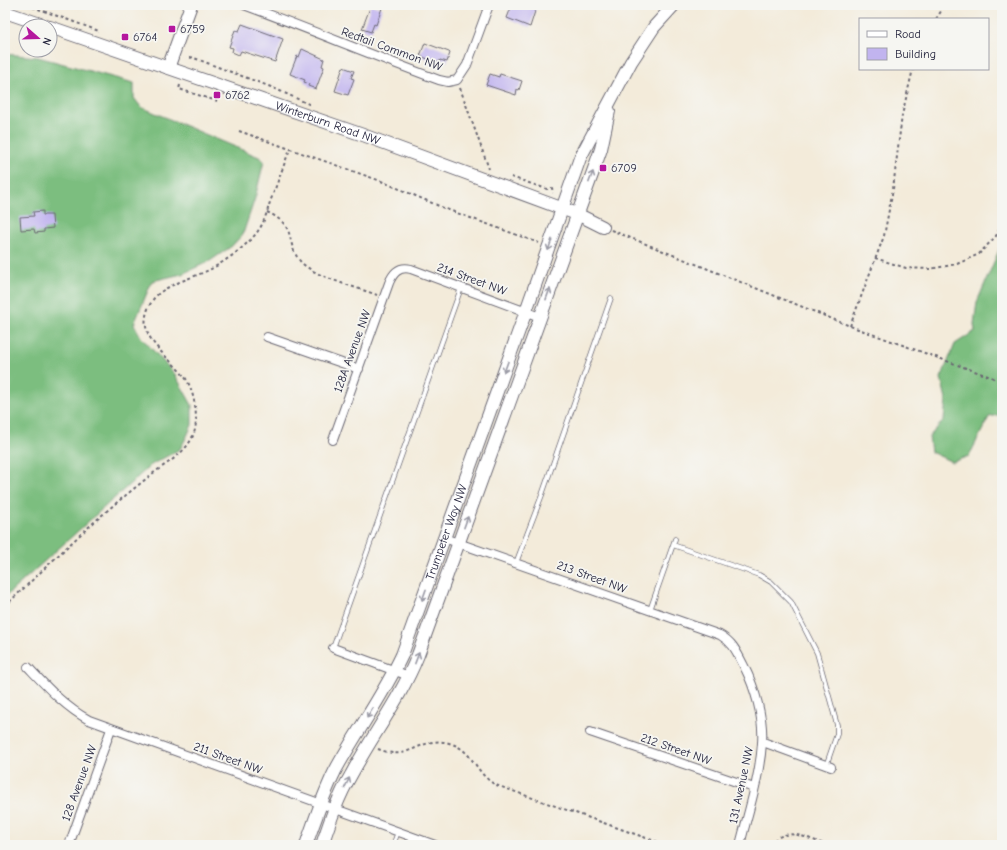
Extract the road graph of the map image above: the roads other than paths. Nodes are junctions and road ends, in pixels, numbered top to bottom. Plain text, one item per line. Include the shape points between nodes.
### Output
1 (191, 5) edge
2 (244, 5) edge
3 (489, 5) edge
4 (674, 5) edge
5 (5, 12) edge
6 (23, 18) edge
7 (58, 30) edge
8 (168, 68) junction
9 (613, 95) junction
10 (563, 208) junction
11 (577, 214) junction
12 (603, 227) road end
13 (396, 271) joint
14 (461, 288) junction
15 (611, 298) dead end
16 (526, 311) junction
17 (540, 317) junction
18 (267, 337) dead end
19 (358, 369) junction
20 (333, 440) dead end
21 (444, 538) junction
22 (675, 539) dead end
23 (459, 543) junction
24 (673, 545) junction
25 (516, 563) junction
26 (650, 610) junction
27 (730, 641) joint
28 (332, 648) joint
29 (28, 667) dead end
30 (395, 670) junction
31 (409, 676) junction
32 (111, 729) junction
33 (590, 732) dead end
34 (762, 742) junction
35 (828, 766) joint
36 (754, 788) junction
37 (320, 804) junction
38 (335, 809) junction
39 (398, 832) junction
40 (69, 845) edge
41 (306, 845) edge
42 (322, 845) edge
43 (393, 845) edge
44 (435, 845) edge
45 (740, 845) edge

1 - 8 street
2 - 3 street, Redtail Common NW via 368,54 448,82 457,80 467,65
4 - 9 street via 654,27
5 - 6 street
7 - 8 street, Winterburn Road NW
8 - 10 street, Winterburn Road NW
9 - 10 street, Trumpeter Way NW via 583,151
11 -> 9 street, Trumpeter Way NW via 600,149
10 - 11 street, Winterburn Road NW
10 -> 16 street, Trumpeter Way NW
11 - 12 street, Winterburn Road NW
17 -> 11 street, Trumpeter Way NW
13 - 14 street, 214 Street NW via 406,268
13 - 19 street, 128A Avenue NW via 391,278
14 - 16 street, 214 Street NW
14 - 28 lane
15 - 25 lane
16 - 17 street, 214 Street NW
16 -> 21 street, Trumpeter Way NW
23 -> 17 street, Trumpeter Way NW
18 - 19 street
19 - 20 street, 128A Avenue NW
21 - 23 street, 213 Street NW
21 -> 30 street, Trumpeter Way NW
22 - 24 lane
23 - 25 street, 213 Street NW
31 -> 23 street, Trumpeter Way NW
24 - 26 lane
24 - 35 lane via 759,575 771,582 791,602 817,653 837,725
25 - 26 street, 213 Street NW
26 - 27 street, 213 Street NW
27 - 34 street, 131 Avenue NW via 749,676 756,697
28 - 30 street
29 - 32 street, 211 Street NW via 76,713
30 - 31 street
30 -> 37 street, Trumpeter Way NW via 343,758
38 -> 31 street, Trumpeter Way NW via 356,766
32 - 37 street, 211 Street NW
32 - 40 street, 128 Avenue NW
33 - 36 street, 212 Street NW
34 - 35 street
34 - 36 street, 131 Avenue NW
36 - 45 street, 131 Avenue NW
37 - 38 street, 211 Street NW
37 - 41 street, Trumpeter Way NW
38 - 39 street, 211 Street NW
38 - 42 street, Trumpeter Way NW
39 - 43 lane
39 - 44 street, 211 Street NW

